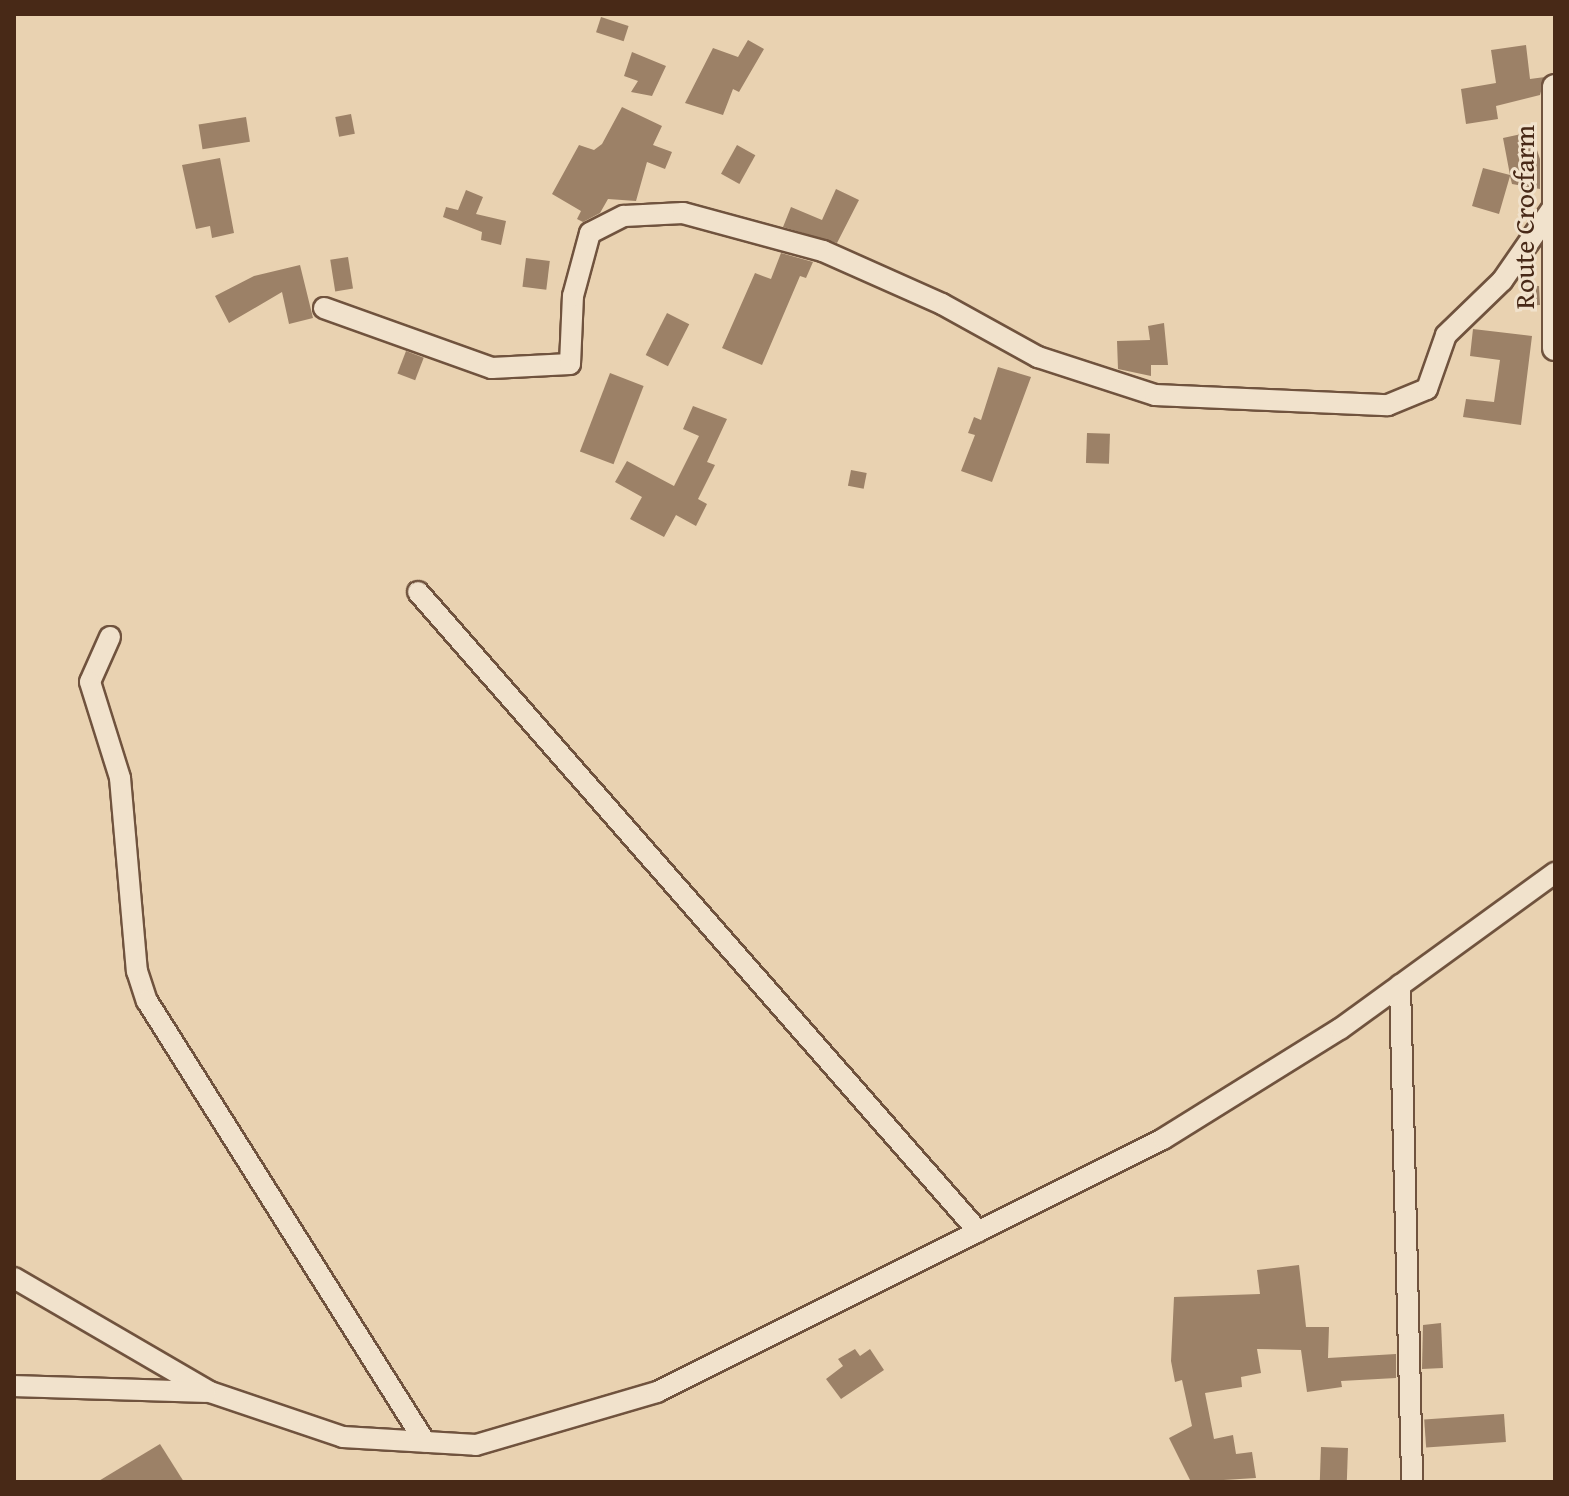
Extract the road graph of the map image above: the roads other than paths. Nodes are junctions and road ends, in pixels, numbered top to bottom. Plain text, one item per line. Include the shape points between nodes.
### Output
1 (1555, 87) edge
2 (1554, 206) edge
3 (324, 308) dead end
4 (1555, 348) edge
5 (418, 592) dead end
6 (110, 637) dead end
7 (1555, 873) edge
8 (1400, 985) junction
9 (978, 1231) junction
10 (14, 1278) edge
11 (14, 1386) edge
12 (210, 1392) junction
13 (425, 1442) junction
14 (1412, 1482) edge

1 - 2 street, Route Crocfarm
2 - 3 street via 1502,281 1446,335 1427,389 1388,405 1155,395 1038,357 942,304 823,251 683,213 624,216 590,233 573,296 570,364 492,368
2 - 4 street, Route Crocfarm
5 - 9 street
6 - 13 street via 90,682 120,778 137,971 147,1001
7 - 8 street
8 - 9 street via 1340,1029 1163,1139
8 - 14 street
9 - 13 street via 657,1392 476,1445
10 - 12 street
11 - 12 street
12 - 13 street via 343,1437

